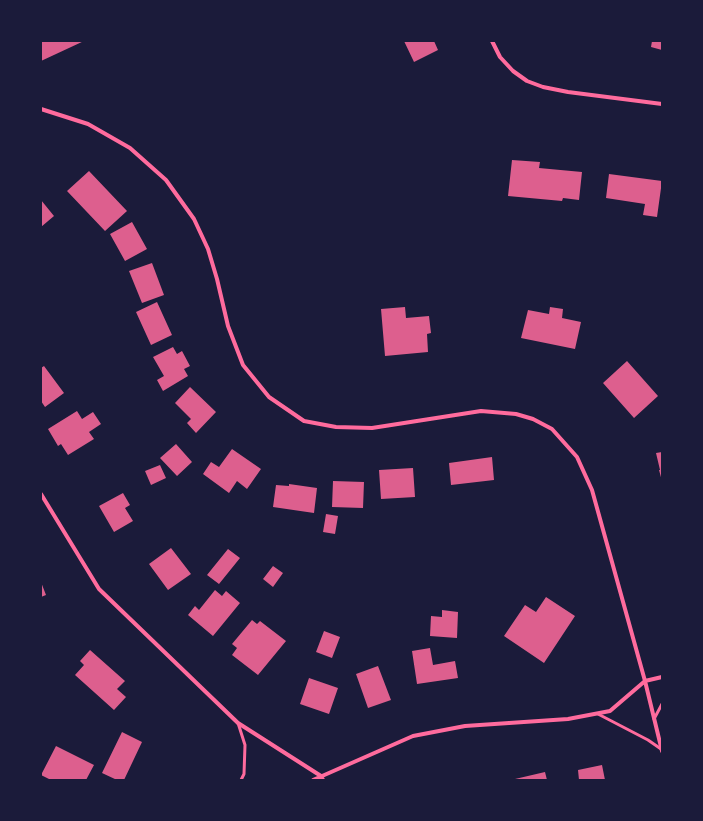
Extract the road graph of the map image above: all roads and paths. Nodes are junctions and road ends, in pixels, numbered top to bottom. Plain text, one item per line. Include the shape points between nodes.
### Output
1 (492, 41) edge
2 (662, 104) edge
3 (41, 109) edge
4 (41, 494) edge
5 (662, 677) edge
6 (644, 681) junction
7 (662, 704) edge
8 (596, 713) junction
9 (654, 719) junction
10 (238, 723) junction
11 (662, 750) edge
12 (322, 778) edge
13 (241, 780) edge
14 (313, 780) edge

1 - 2 street via 500,57 526,81 568,92
3 - 6 street via 88,124 130,148 166,180 194,219 208,248 228,326 243,365 270,397 304,421 336,427 372,428 480,411 516,414 552,429 577,457 592,490
4 - 10 street via 99,589
5 - 6 street
6 - 8 street via 610,710
6 - 9 street
7 - 9 lane
8 - 11 lane
8 - 12 street via 568,719 465,726 413,736
9 - 11 street
10 - 12 street
10 - 13 lane via 245,745 245,767
12 - 14 street

